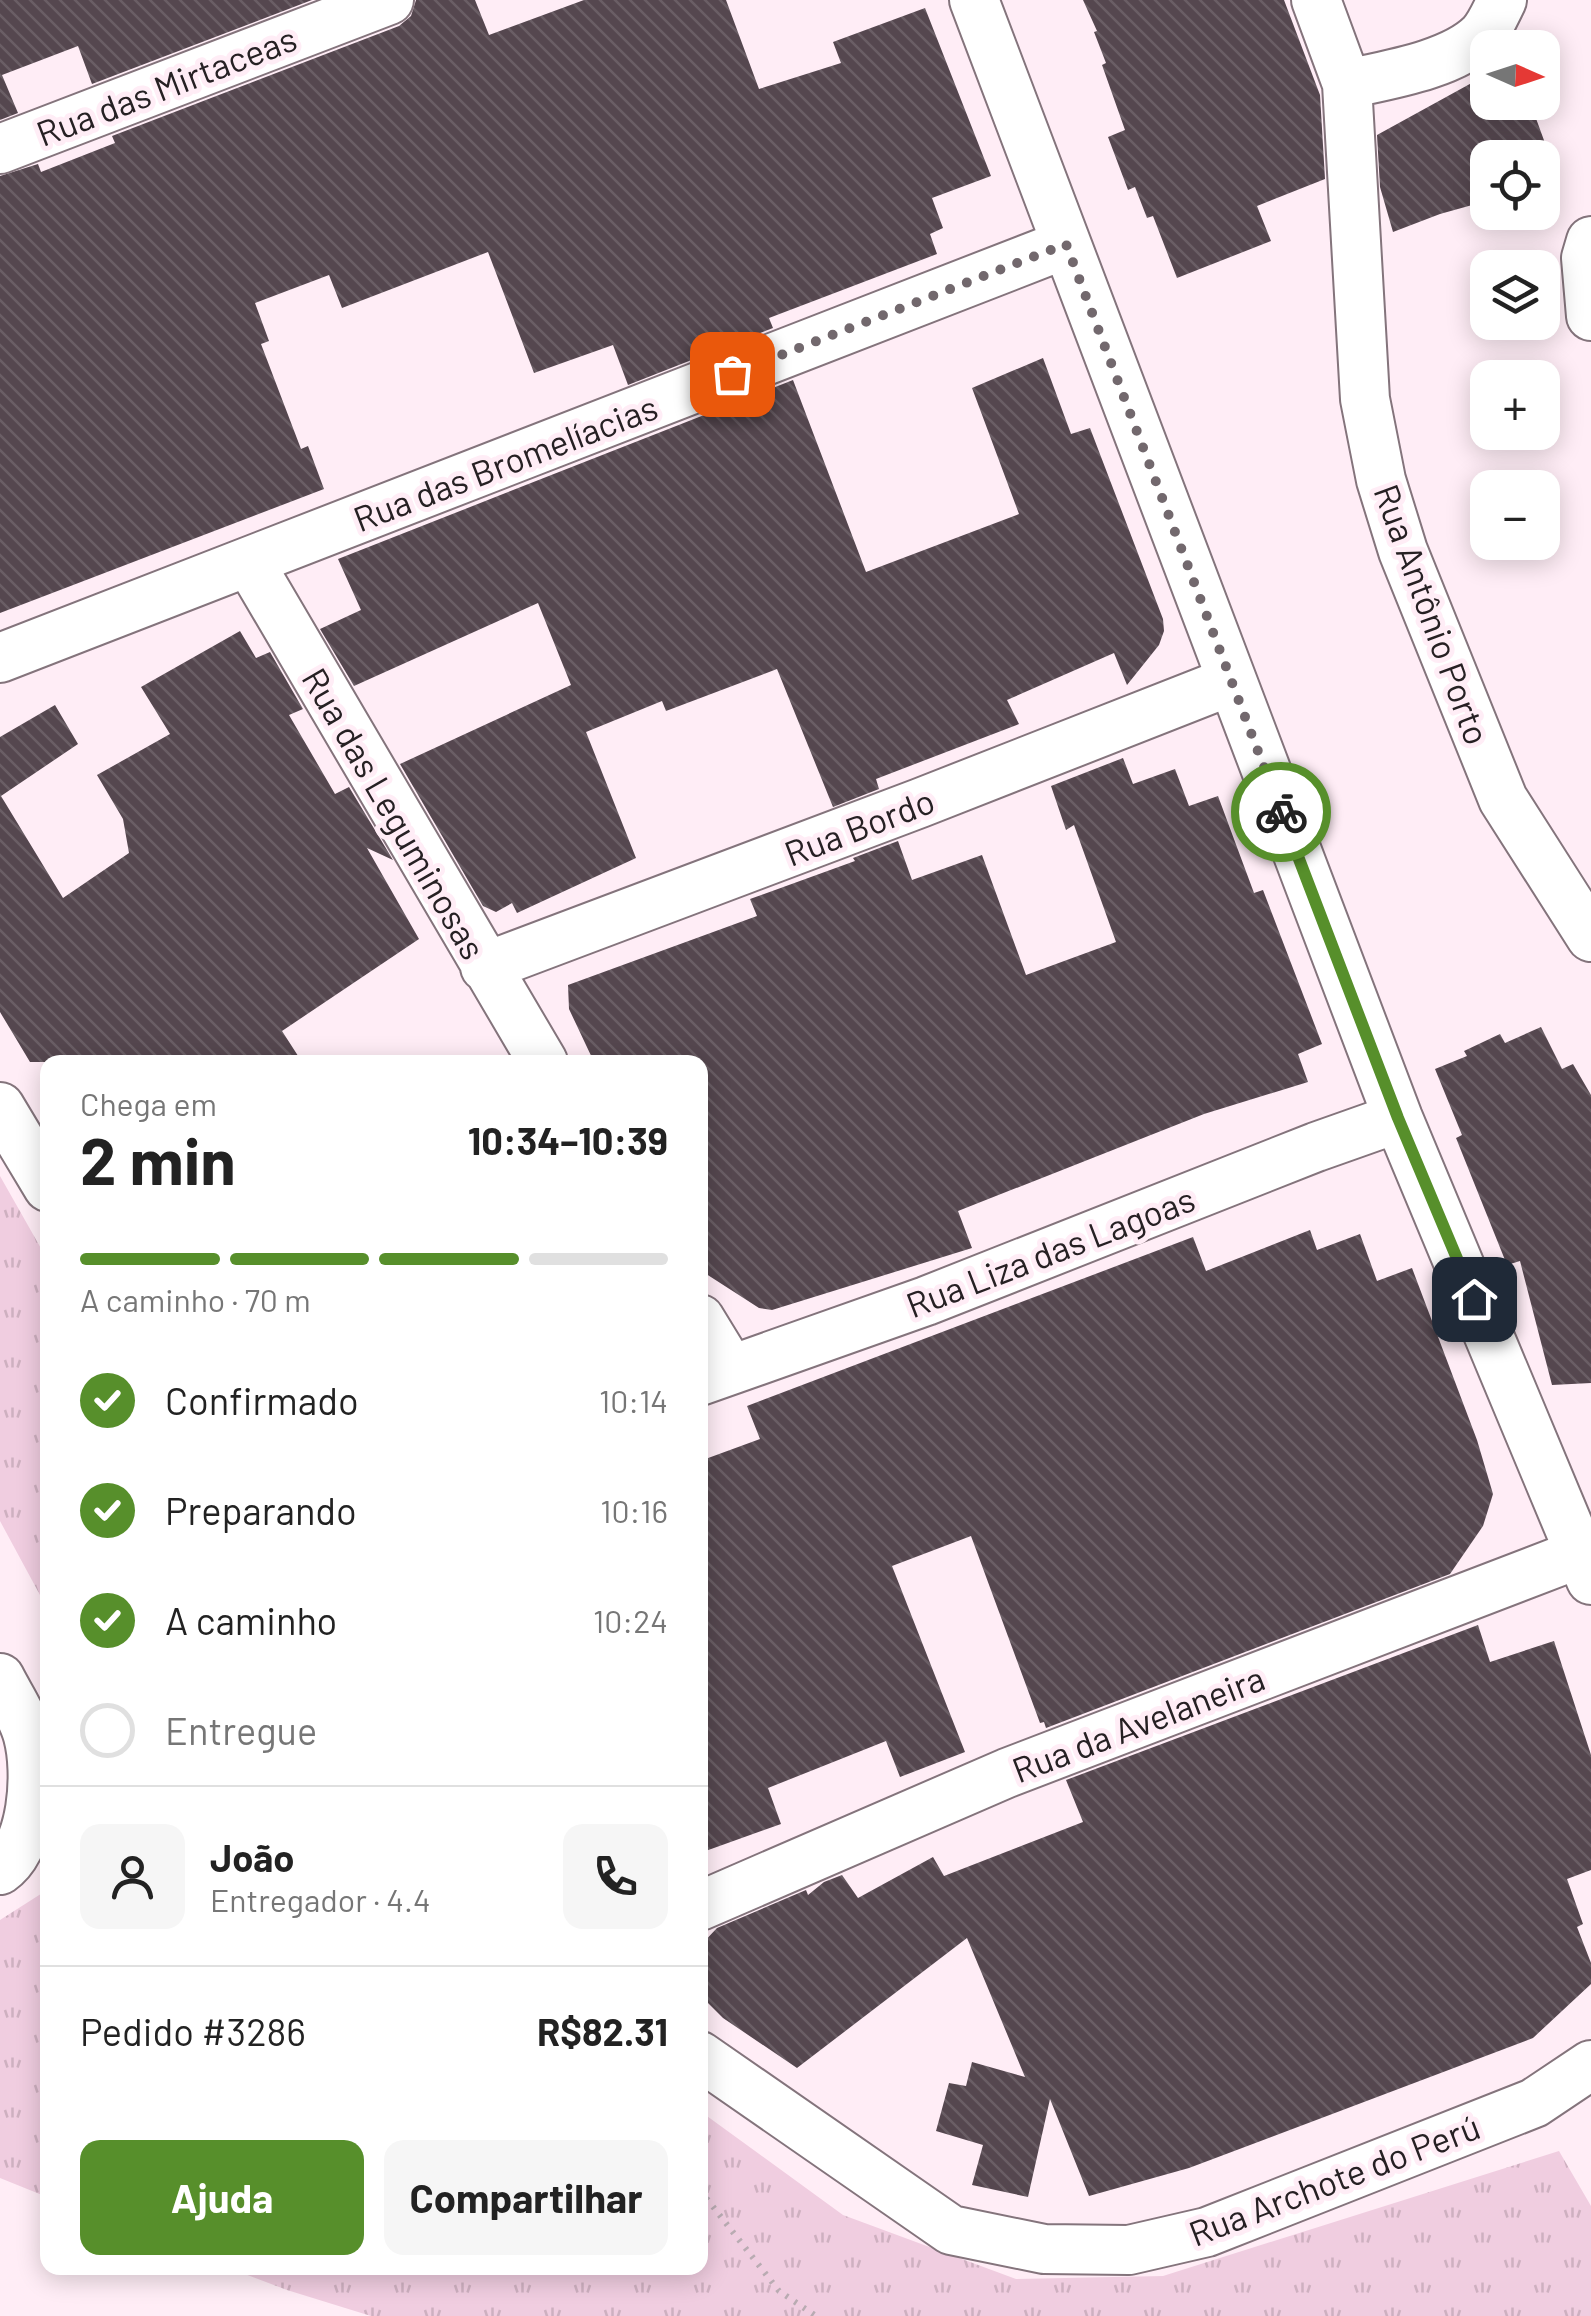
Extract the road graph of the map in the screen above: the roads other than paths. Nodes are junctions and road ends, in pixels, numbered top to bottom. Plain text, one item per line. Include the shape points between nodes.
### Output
1 (389, 0) edge
2 (974, 0) edge
3 (1316, 0) edge
4 (1502, 0) edge
5 (1347, 84) junction
6 (0, 149) edge
7 (1591, 241) edge
8 (1066, 244) junction
9 (1591, 316) edge
10 (249, 562) junction
11 (0, 658) edge
12 (1231, 681) junction
13 (1591, 936) edge
14 (485, 966) junction
15 (539, 1055) edge
16 (0, 1107) edge
17 (1398, 1118) junction
18 (40, 1174) edge
19 (708, 1349) edge
20 (715, 1375) edge
21 (1586, 1567) edge
22 (0, 1678) edge
23 (0, 1870) edge
24 (708, 1903) edge
25 (708, 2062) edge
26 (1591, 2065) edge

1 - 6 street, Rua das Mirtaceas
2 - 8 street
3 - 5 street, Rua Antônio Porto
4 - 5 street via 1482,34 1461,51
5 - 13 street, Rua Antônio Porto via 1364,399 1382,480 1403,551 1503,799
7 - 9 street
8 - 10 street, Rua das Bromelíacias
8 - 12 street
10 - 11 street, Rua das Bromelíacias
10 - 14 street, Rua das Leguminosas
12 - 14 street, Rua Bordo
12 - 17 street
14 - 15 street, Rua das Leguminosas
16 - 18 street
17 - 20 street, Rua Liza das Lagoas via 926,1302
17 - 21 street
19 - 20 street
21 - 24 street, Rua da Avelaneira via 1007,1772
22 - 23 street via 28,1735 32,1779 24,1837
25 - 26 street, Rua Archote do Perú via 951,2230 1044,2250 1129,2250 1207,2232 1534,2103

